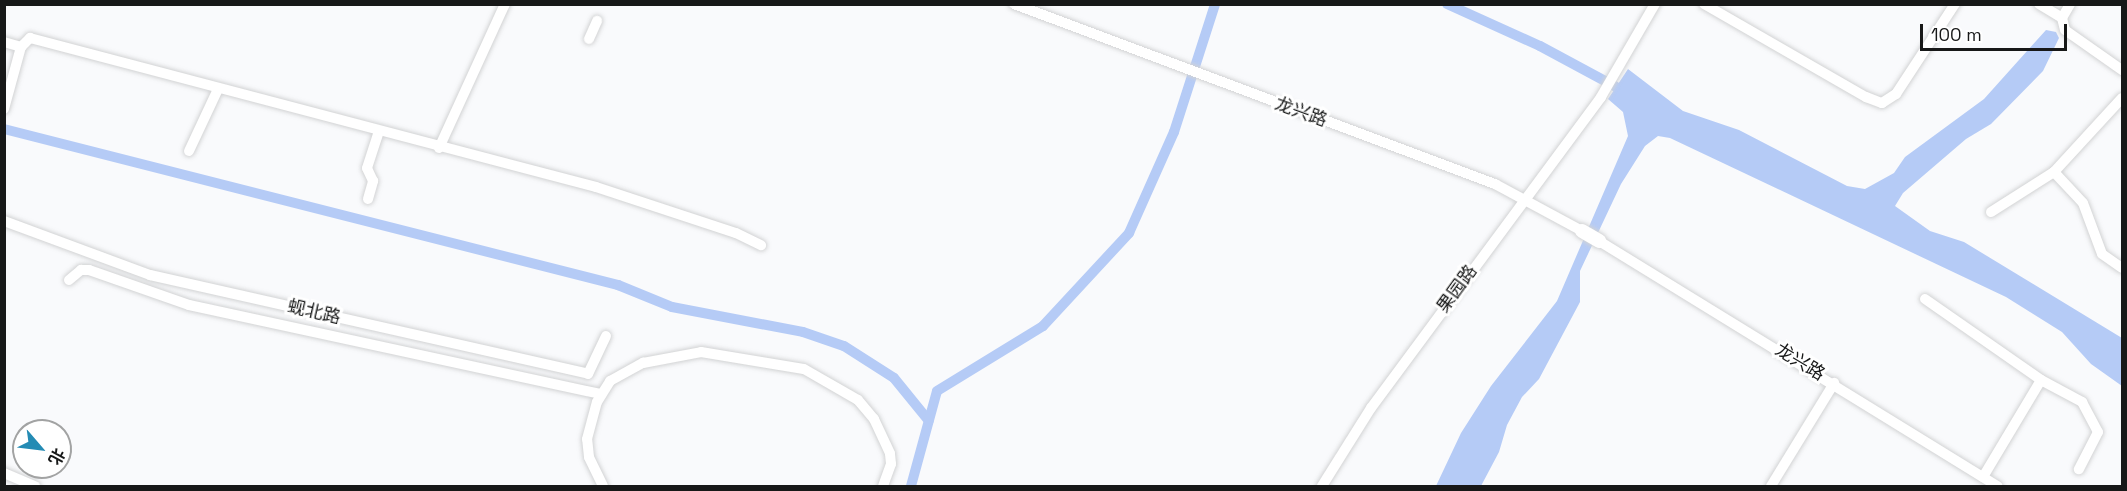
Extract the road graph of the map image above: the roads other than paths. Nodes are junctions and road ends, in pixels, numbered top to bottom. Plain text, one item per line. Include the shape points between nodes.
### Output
1 (505, 4) edge
2 (1014, 4) edge
3 (1655, 4) edge
4 (1704, 4) edge
5 (1955, 4) edge
6 (2038, 4) edge
7 (2070, 4) edge
8 (2062, 18) junction
9 (597, 21) dead end
10 (589, 39) dead end
11 (4, 42) edge
12 (21, 47) junction
13 (2122, 70) edge
14 (218, 89) junction
15 (2122, 98) edge
16 (5, 108) edge
17 (379, 132) junction
18 (439, 148) junction
19 (189, 151) dead end
20 (2054, 172) junction
21 (1523, 198) junction
22 (368, 199) dead end
23 (1991, 212) dead end
24 (4, 221) edge
25 (1582, 231) joint
26 (1599, 241) joint
27 (761, 245) dead end
28 (2122, 268) edge
29 (69, 280) dead end
30 (1925, 299) dead end
31 (606, 336) dead end
32 (2041, 380) junction
33 (1834, 383) junction
34 (601, 394) junction
35 (2079, 469) dead end
36 (4, 473) edge
37 (1983, 477) junction
38 (16, 483) edge
39 (35, 486) edge
40 (603, 486) edge
41 (883, 486) edge
42 (1322, 486) edge
43 (1772, 486) edge
44 (1998, 486) edge

1 - 18 street
2 - 21 street, 龙兴路
3 - 21 street, 果园路 via 1601,97
4 - 5 street via 1866,98 1882,103 1896,94
6 - 8 street
7 - 8 street
8 - 13 street via 2065,30
9 - 10 street
11 - 12 street
12 - 14 street via 30,38
12 - 16 street
14 - 17 street
14 - 19 street
15 - 20 street
17 - 18 street
17 - 22 street via 368,168 373,182
18 - 27 street via 596,187 736,233
20 - 23 street
20 - 28 street via 2083,203 2102,254
21 - 25 street, 龙兴路
21 - 42 street, 果园路 via 1371,408
24 - 31 street, 蚬北路 via 150,275 588,374
25 - 26 main road
26 - 33 street, 龙兴路
29 - 34 street via 81,270 89,270 189,305
30 - 32 street
32 - 35 street via 2082,402 2098,432
32 - 37 street
33 - 37 street, 龙兴路
33 - 43 street
34 - 40 street via 587,439
34 - 41 street via 623,372 674,355 716,353 804,369 867,408 890,454 891,464
36 - 38 street
37 - 44 street, 龙兴路
38 - 39 street

